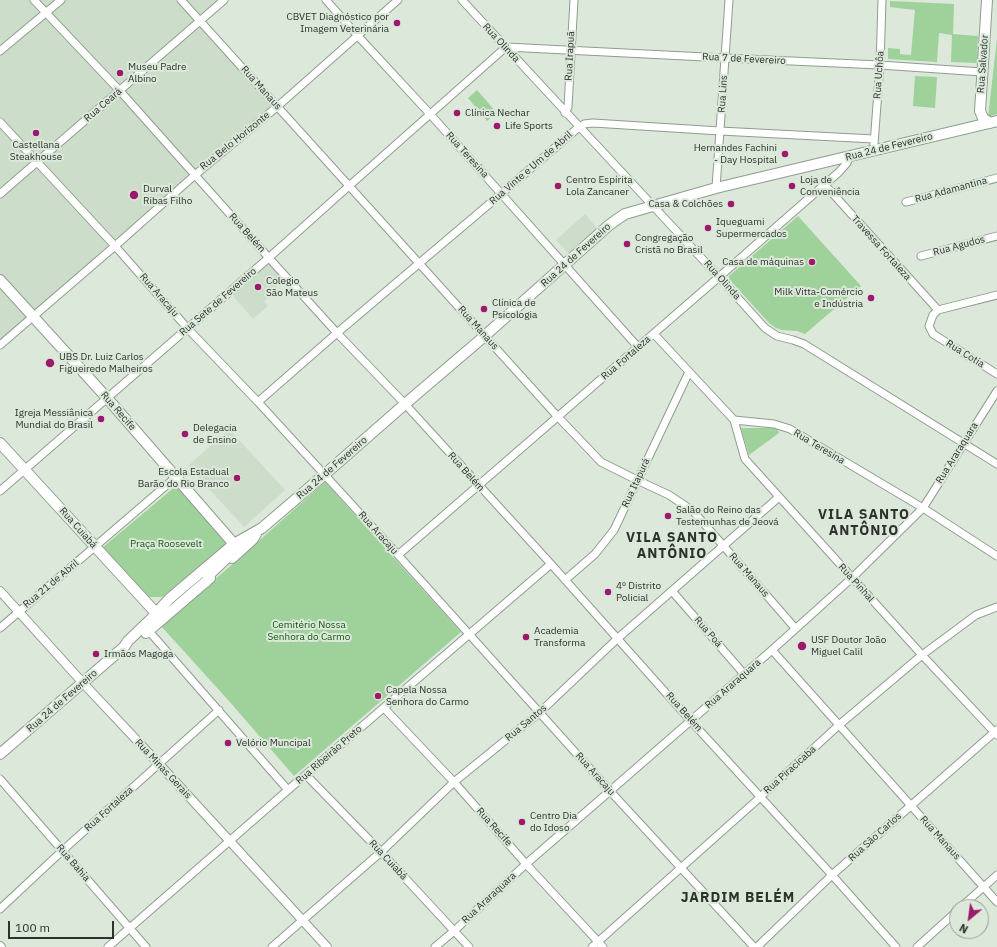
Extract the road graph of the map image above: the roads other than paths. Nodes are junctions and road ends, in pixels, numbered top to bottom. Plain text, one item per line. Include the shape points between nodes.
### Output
1 (34, 0) edge
2 (61, 0) edge
3 (181, 0) edge
4 (224, 0) edge
5 (326, 0) edge
6 (398, 0) edge
7 (462, 0) edge
8 (574, 0) edge
9 (729, 0) edge
10 (882, 0) edge
11 (988, 0) edge
12 (46, 13) junction
13 (200, 20) junction
14 (357, 35) junction
15 (506, 47) junction
16 (570, 50) junction
17 (0, 52) edge
18 (725, 58) junction
19 (880, 65) junction
20 (982, 72) junction
21 (120, 91) junction
22 (278, 106) junction
23 (980, 111) junction
24 (565, 112) junction
25 (430, 114) junction
26 (0, 122) edge
27 (994, 122) edge
28 (579, 127) junction
29 (967, 128) junction
30 (720, 131) junction
31 (874, 139) junction
32 (873, 151) junction
33 (849, 157) junction
34 (37, 162) junction
35 (195, 175) junction
36 (997, 178) edge
37 (824, 185) junction
38 (349, 186) junction
39 (716, 188) junction
40 (0, 194) edge
41 (501, 194) junction
42 (906, 202) dead end
43 (653, 206) junction
44 (997, 236) edge
45 (115, 246) junction
46 (921, 256) dead end
47 (269, 258) junction
48 (420, 263) junction
49 (564, 265) junction
50 (719, 277) junction
51 (0, 280) edge
52 (997, 295) edge
53 (938, 310) junction
54 (33, 317) junction
55 (188, 328) junction
56 (338, 332) junction
57 (654, 334) junction
58 (485, 336) junction
59 (0, 345) edge
60 (638, 347) junction
61 (689, 372) junction
62 (997, 374) edge
63 (997, 391) edge
64 (107, 398) junction
65 (258, 402) junction
66 (405, 404) junction
67 (558, 417) junction
68 (734, 420) junction
69 (0, 443) edge
70 (964, 443) junction
71 (997, 464) edge
72 (25, 469) junction
73 (324, 475) junction
74 (176, 477) junction
75 (637, 480) junction
76 (478, 486) junction
77 (0, 491) edge
78 (779, 498) junction
79 (923, 508) junction
80 (262, 528) junction
81 (234, 544) junction
82 (723, 546) junction
83 (95, 547) junction
84 (398, 555) junction
85 (997, 556) edge
86 (551, 564) junction
87 (852, 578) junction
88 (565, 580) junction
89 (206, 582) junction
90 (0, 591) edge
91 (672, 591) junction
92 (185, 599) junction
93 (169, 600) junction
94 (145, 602) junction
95 (997, 607) edge
96 (19, 612) junction
97 (154, 616) junction
98 (0, 628) edge
99 (795, 628) junction
100 (148, 630) junction
101 (468, 634) junction
102 (617, 639) junction
103 (124, 647) junction
104 (772, 650) junction
105 (922, 655) junction
106 (744, 674) junction
107 (83, 683) junction
108 (384, 708) junction
109 (219, 710) junction
110 (539, 713) junction
111 (690, 720) junction
112 (839, 726) junction
113 (996, 732) edge
114 (0, 754) edge
115 (159, 764) junction
116 (306, 775) junction
117 (0, 780) edge
118 (454, 782) junction
119 (288, 790) junction
120 (610, 791) junction
121 (760, 797) junction
122 (911, 805) junction
123 (229, 841) junction
124 (62, 851) junction
125 (381, 852) junction
126 (526, 864) junction
127 (681, 868) junction
128 (832, 875) junction
129 (997, 875) edge
130 (984, 887) junction
131 (970, 899) edge
132 (997, 902) edge
133 (0, 909) edge
134 (949, 918) edge
135 (302, 920) junction
136 (130, 928) junction
137 (454, 931) junction
138 (601, 944) edge
139 (108, 947) edge
140 (146, 947) edge
141 (272, 947) edge
142 (327, 947) edge
143 (434, 947) edge
144 (469, 947) edge
145 (592, 947) edge
146 (755, 947) edge
147 (896, 947) edge
148 (917, 947) edge

1 - 12 street, Rua Belém
2 - 12 street
3 - 13 street, Rua Manaus
4 - 13 street, Rua Ceará
5 - 14 street, Rua Teresina
6 - 14 street, Rua Belo Horizonte
7 - 15 street, Rua Olinda
8 - 16 street, Rua Irapuã
9 - 18 street, Rua Lins
10 - 19 street, Rua Uchôa
11 - 20 main road, Rua Salvador
12 - 17 street
12 - 21 street, Rua Belém
13 - 21 street, Rua Ceará
13 - 22 street, Rua Manaus
14 - 22 street, Rua Belo Horizonte
14 - 25 street, Rua Teresina
15 - 16 street, Rua 7 de Fevereiro
15 - 24 street, Rua Olinda
15 - 25 street, Rua Sete de Fevereiro
16 - 18 street, Rua 7 de Fevereiro
16 - 24 street, Rua Irapuã via 568,107
18 - 19 street, Rua 7 de Fevereiro
18 - 30 street, Rua Lins
19 - 20 street, Rua 7 de Fevereiro
19 - 31 street, Rua Uchôa
20 - 23 main road, Rua Salvador
21 - 34 street, Rua Ceará
21 - 35 street, Rua Belém
22 - 35 street, Rua Belo Horizonte
22 - 38 street, Rua Manaus
23 - 27 main road via 983,118
23 - 29 main road via 975,121
24 - 28 street, Rua Olinda
25 - 38 street, Rua Sete de Fevereiro
25 - 41 street, Rua Teresina
26 - 34 street, Rua Aracaju
27 - 29 main road, Rua 24 de Fevereiro
28 - 30 street, Rua Vinte e Um de Abril via 593,123
28 - 41 street, Rua Vinte e Um de Abril
28 - 43 street, Rua Olinda
29 - 32 main road, Rua 24 de Fevereiro
30 - 31 street, Rua Vinte e Um de Abril
30 - 39 street, Rua Lins
31 - 32 street, Rua Uchôa
32 - 33 main road, Rua 24 de Fevereiro
33 - 37 street, Rua Fortaleza via 840,172
33 - 39 main road, Rua 24 de Fevereiro
34 - 40 street, Rua Ceará
34 - 45 street, Rua Aracaju
35 - 45 street, Rua Belo Horizonte
35 - 47 street, Rua Belém
36 - 42 street, Rua Adamantina
37 - 50 street, Rua Fortaleza
37 - 53 street, Travessa Fortaleza
38 - 47 street, Rua Sete de Fevereiro
38 - 48 street, Rua Manaus
39 - 43 main road, Rua 24 de Fevereiro
41 - 48 street, Rua Vinte e Um de Abril
41 - 49 street, Rua Teresina
43 - 49 main road, Rua 24 de Fevereiro via 625,214
43 - 50 street, Rua Olinda
44 - 46 street, Rua Agudos
45 - 54 street, Rua Belo Horizonte
45 - 55 street, Rua Aracaju
47 - 55 street, Rua Sete de Fevereiro
47 - 56 street, Rua Belém
48 - 56 street, Rua Vinte e Um de Abril
48 - 58 street, Rua Manaus
49 - 58 main road, Rua 24 de Fevereiro
49 - 60 street, Rua Teresina
50 - 57 street, Rua Fortaleza
50 - 70 street, Rua Olinda via 765,328 777,336 804,344
51 - 54 main road, Rua Recife
52 - 53 street
53 - 62 street, Rua Cotia via 929,326 932,334
54 - 59 street, Rua Belo Horizonte
54 - 64 main road, Rua Recife
55 - 64 street, Rua Sete de Fevereiro
55 - 65 street, Rua Aracaju
56 - 65 street, Rua Vinte e Um de Abril
56 - 66 street, Rua Belém
57 - 60 street, Rua Fortaleza
57 - 61 street
58 - 66 main road, Rua 24 de Fevereiro
58 - 67 street, Rua Manaus
60 - 67 street, Rua Fortaleza
61 - 68 street
61 - 75 street, Rua Itapurá
63 - 70 street, Rua Araraquara
64 - 72 street, Rua Sete de Fevereiro
64 - 74 main road, Rua Recife
65 - 73 street, Rua Aracaju
66 - 73 main road, Rua 24 de Fevereiro
66 - 76 street, Rua Belém
67 - 75 street, Rua Manaus via 601,462
67 - 76 street, Rua Fortaleza
68 - 78 street, Rua Pinhal via 744,459
68 - 79 street, Rua Teresina via 774,424 790,429
69 - 72 main road, Rua Cuiabá
70 - 71 street, Rua Olinda
70 - 79 street, Rua Araraquara
72 - 77 street, Rua Sete de Fevereiro
72 - 83 main road, Rua Cuiabá
73 - 80 main road, Rua 24 de Fevereiro
73 - 84 street, Rua Aracaju
74 - 81 main road, Rua Recife
74 - 83 street, Rua 21 de Abril
75 - 82 street, Rua Manaus via 669,495 693,511
75 - 88 street, Rua Itapurá via 614,530 595,554
76 - 84 street, Rua Fortaleza
76 - 86 street, Rua Belém
78 - 82 street, Rua Santos
78 - 87 street, Rua Pinhal
79 - 85 street, Rua Teresina
79 - 87 street, Rua Araraquara
80 - 81 main road, Rua 24 de Fevereiro
80 - 89 main road, Rua 24 de Fevereiro
81 - 89 main road via 232,553 210,574
81 - 93 main road, Rua 24 de Fevereiro
82 - 91 street, Rua Santos
82 - 99 street, Rua Manaus
83 - 94 main road, Rua Cuiabá
83 - 96 street, Rua 21 de Abril
84 - 101 street, Rua Aracaju
86 - 88 street, Rua Belém
86 - 101 street, Rua Ribeirão Preto
87 - 99 street, Rua Araraquara
87 - 105 street, Rua Pinhal
88 - 102 street, Rua Belém
89 - 92 main road, Rua 24 de Fevereiro
90 - 96 street, Rua Minas Gerais
91 - 102 street, Rua Santos
91 - 106 street, Rua Poá
92 - 93 main road
92 - 100 main road, Rua 24 de Fevereiro
93 - 94 main road
93 - 97 main road, Rua 24 de Fevereiro
94 - 97 main road, Rua Cuiabá
95 - 105 street, Rua Piracicaba via 976,615
96 - 98 street, Rua 21 de Abril
96 - 107 street, Rua Minas Gerais
97 - 100 main road
97 - 103 main road, Rua 24 de Fevereiro
99 - 104 street, Rua Araraquara
100 - 103 main road, Rua 24 de Fevereiro
100 - 109 street
101 - 108 street, Rua Ribeirão Preto
101 - 110 street, Rua Aracaju
102 - 110 street, Rua Santos
102 - 111 street, Rua Belém
103 - 107 main road, Rua 24 de Fevereiro
104 - 106 street, Rua Araraquara
104 - 112 street, Rua Manaus
105 - 112 street, Rua Piracicaba
105 - 113 street, Rua Pinhal
106 - 111 street, Rua Araraquara
107 - 114 main road, Rua 24 de Fevereiro
107 - 115 street, Rua Minas Gerais
108 - 116 street, Rua Ribeirão Preto
108 - 118 street, Rua Recife
109 - 115 street, Rua Fortaleza
109 - 119 street
110 - 118 street, Rua Santos
110 - 120 street, Rua Aracaju
111 - 120 street, Rua Araraquara
111 - 121 street, Rua Belém
112 - 121 street, Rua Piracicaba
112 - 122 street, Rua Manaus
113 - 122 street, Rua São Carlos
115 - 123 street, Rua Minas Gerais
115 - 124 street, Rua Fortaleza
116 - 119 street, Rua Ribeirão Preto
116 - 125 street, Rua Cuiabá
117 - 124 street, Rua Bahia
118 - 125 street, Rua Santos
118 - 126 street, Rua Recife
119 - 123 street, Rua Ribeirão Preto
120 - 126 street, Rua Araraquara
120 - 127 street, Rua Aracaju
121 - 127 street, Rua Piracicaba
121 - 128 street, Rua Belém
122 - 128 street, Rua São Carlos
122 - 130 street, Rua Manaus
123 - 135 street, Rua Minas Gerais
123 - 136 street, Rua Ribeirão Preto
124 - 133 street, Rua Fortaleza
124 - 136 street, Rua Bahia
125 - 135 street, Rua Santos
125 - 137 street, Rua Cuiabá
126 - 137 street, Rua Araraquara
126 - 138 street, Rua Recife
127 - 138 street, Rua Piracicaba
127 - 146 street, Rua Aracaju
128 - 146 street, Rua São Carlos
128 - 147 street, Rua Belém
129 - 130 street
130 - 131 street
130 - 132 street, Rua Manaus
134 - 148 street
135 - 141 street, Rua Santos
135 - 142 street, Rua Minas Gerais
136 - 139 street, Rua Ribeirão Preto
136 - 140 street, Rua Bahia
137 - 143 street, Rua Araraquara
137 - 144 street, Rua Cuiabá
138 - 145 street, Rua Piracicaba

